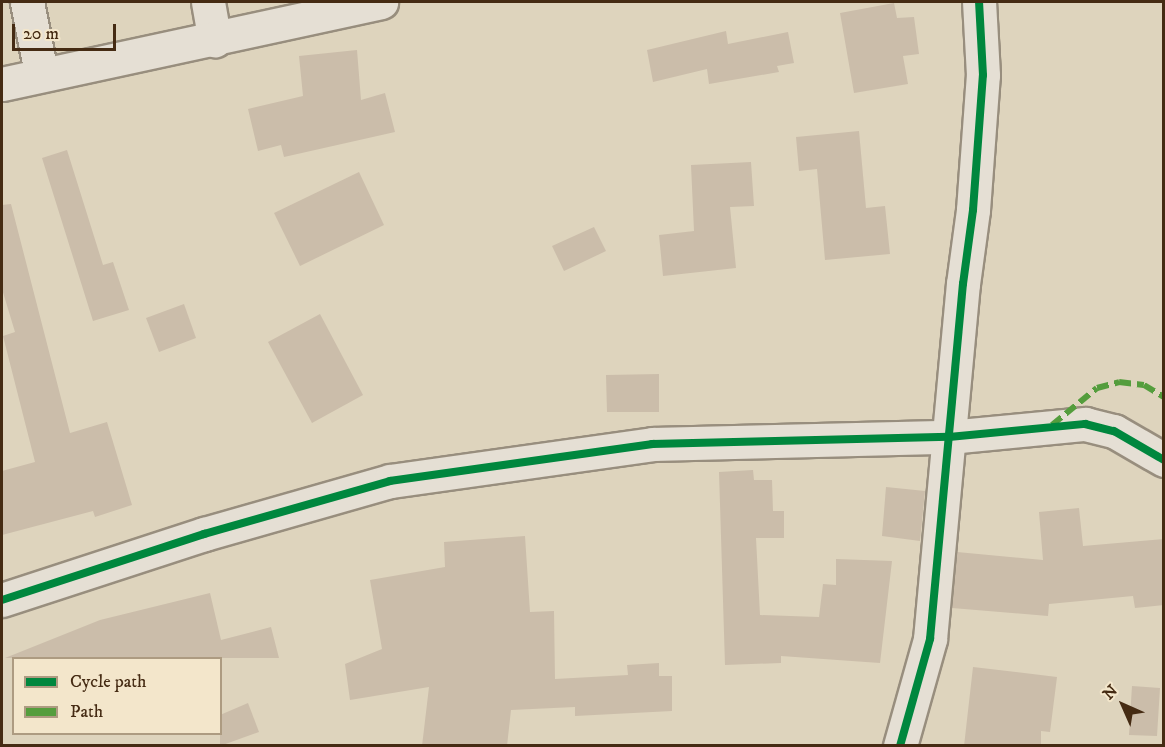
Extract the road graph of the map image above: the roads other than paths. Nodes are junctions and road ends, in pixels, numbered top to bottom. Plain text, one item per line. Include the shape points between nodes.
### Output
1 (27, 2) edge
2 (208, 2) edge
3 (381, 2) edge
4 (979, 2) edge
5 (215, 40) junction
6 (41, 73) junction
7 (2, 84) edge
8 (949, 437) junction
9 (1164, 460) edge
10 (2, 600) edge
11 (900, 746) edge

1 - 6 street
2 - 5 street
3 - 5 street
4 - 8 street via 983,75
5 - 6 street
6 - 7 street
8 - 9 street via 1085,424 1114,431
8 - 10 street via 652,444 390,481 204,534
8 - 11 street via 930,639

